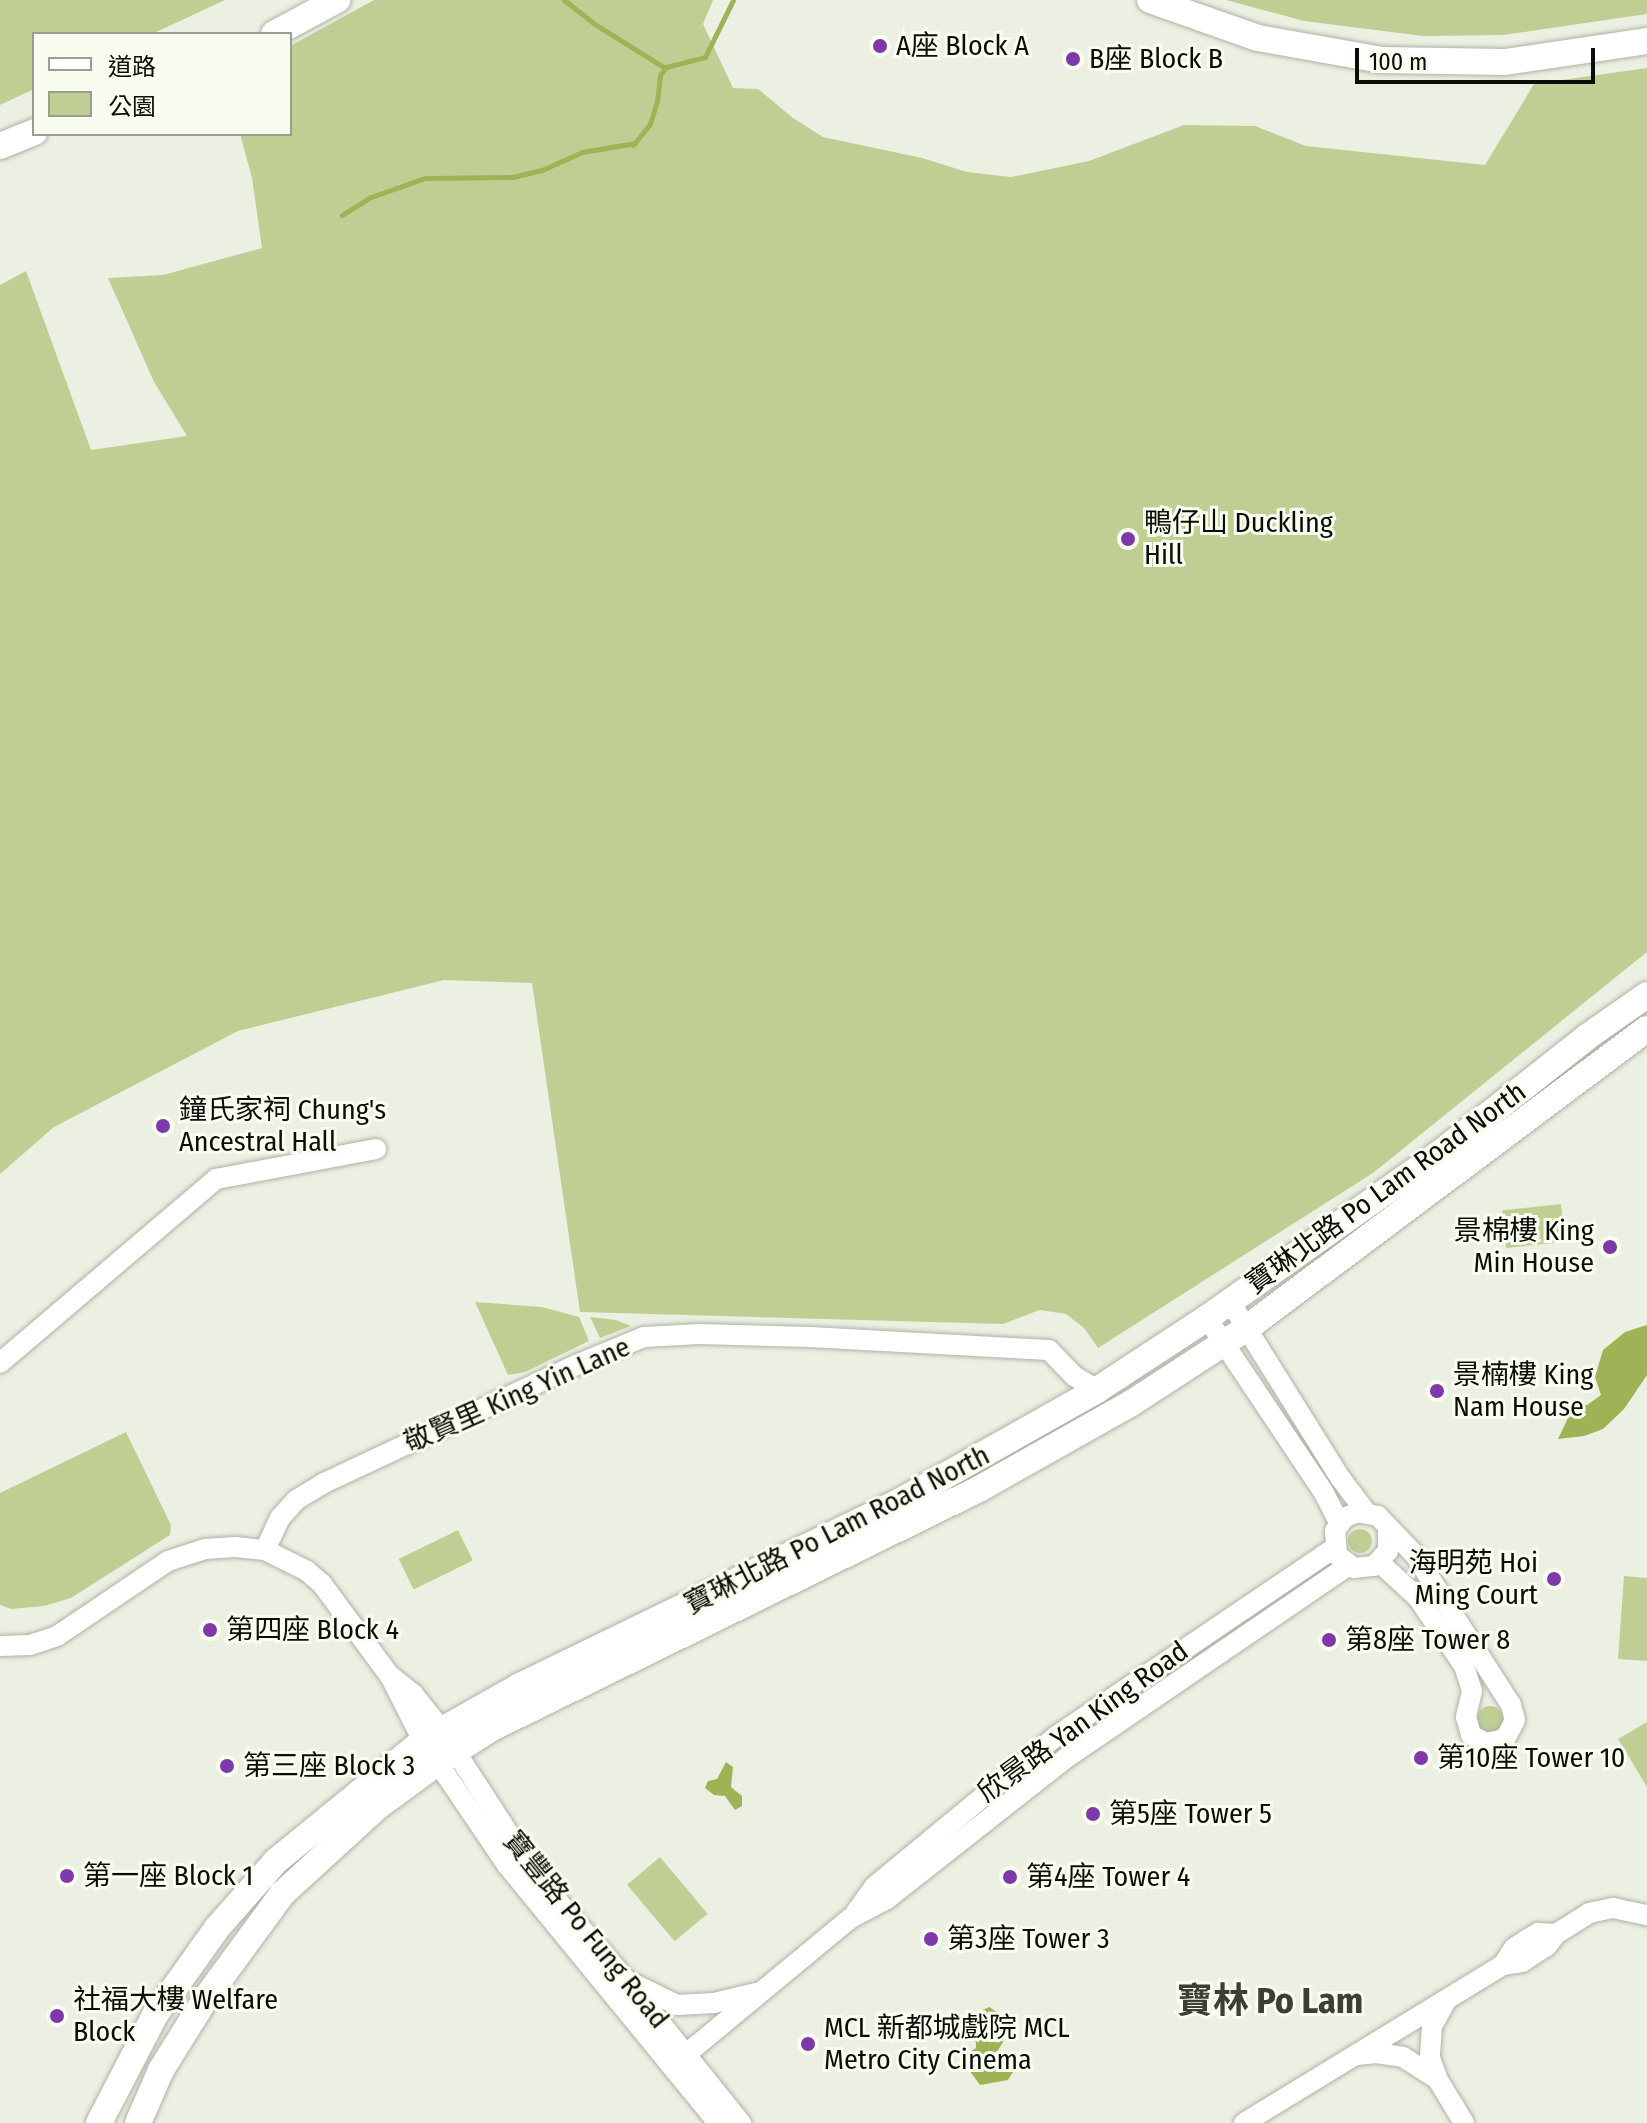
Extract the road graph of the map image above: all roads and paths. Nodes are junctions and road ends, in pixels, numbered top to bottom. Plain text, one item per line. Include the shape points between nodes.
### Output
1 (337, 0) edge
2 (1150, 0) edge
3 (278, 32) edge
4 (1647, 41) edge
5 (32, 133) edge
6 (0, 146) edge
7 (1647, 995) edge
8 (1647, 1029) edge
9 (376, 1149) dead end
10 (1229, 1300) junction
11 (1207, 1318) junction
12 (1247, 1328) junction
13 (1224, 1343) junction
14 (0, 1363) edge
15 (1097, 1390) junction
16 (1366, 1512) junction
17 (1339, 1523) junction
18 (1388, 1528) junction
19 (1334, 1548) junction
20 (265, 1550) junction
21 (1380, 1563) junction
22 (1348, 1566) junction
23 (0, 1646) edge
24 (1445, 1669) dead end
25 (1472, 1691) junction
26 (439, 1746) junction
27 (1646, 1916) edge
28 (851, 1918) junction
29 (626, 1980) junction
30 (757, 1993) junction
31 (1448, 1998) junction
32 (1353, 2055) junction
33 (680, 2059) junction
34 (1438, 2080) junction
35 (99, 2123) edge
36 (138, 2123) edge
37 (718, 2123) edge
38 (741, 2123) edge
39 (1244, 2123) edge
40 (1464, 2123) edge

1 - 3 main road
2 - 4 main road via 1258,38 1381,60 1505,62
5 - 6 main road
7 - 10 main road, 寶琳北路 Po Lam Road North via 1439,1154
8 - 12 main road, 寶琳北路 Po Lam Road North
9 - 14 street via 216,1179
10 - 11 main road, 寶琳北路 Po Lam Road North
10 - 12 street
11 - 13 street
11 - 15 main road, 寶琳北路 Po Lam Road North
12 - 13 main road, 寶琳北路 Po Lam Road North
12 - 16 street
13 - 17 street
13 - 26 main road, 寶琳北路 Po Lam Road North via 1130,1404 979,1489 492,1728
15 - 20 street, 敬賢里 King Yin Lane via 1049,1350 810,1337 644,1337 324,1483 296,1500 280,1518
15 - 26 main road, 寶琳北路 Po Lam Road North via 895,1504 520,1686
16 - 17 street via 1350,1514
16 - 18 street
17 - 19 street
18 - 21 street via 1388,1551
18 - 25 street via 1415,1555 1511,1705 1515,1720 1505,1739 1486,1743 1471,1735 1466,1717
19 - 22 street
19 - 28 street, 欣景路 Yan King Road via 1055,1737 875,1886
20 - 23 street via 222,1547 184,1554 57,1636 30,1645
20 - 26 street via 322,1584 389,1675 413,1694
21 - 22 street
21 - 25 street via 1418,1598 1464,1666
22 - 28 street, 欣景路 Yan King Road via 1122,1718 887,1899
24 - 25 street via 1460,1674
26 - 29 street, 寶豐路 Po Fung Road via 536,1876
26 - 33 street, 寶豐路 Po Fung Road via 533,1900
26 - 35 main road, 寶琳北路 Po Lam Road North via 276,1861 217,1928 155,2015
26 - 36 main road, 寶琳北路 Po Lam Road North via 282,1894 198,2010 161,2070
27 - 31 street via 1601,1909 1556,1934 1538,1933 1514,1948 1503,1965
28 - 30 street, 欣景路 Yan King Road
29 - 30 street, 欣景路 Yan King Road via 677,2005
29 - 33 street, 寶豐路 Po Fung Road
30 - 33 street, 欣景路 Yan King Road
31 - 32 street
31 - 34 street via 1430,2034 1430,2058
32 - 34 street via 1403,2057
32 - 39 street
33 - 37 street, 寶豐路 Po Fung Road
33 - 38 street, 寶豐路 Po Fung Road
34 - 40 street

